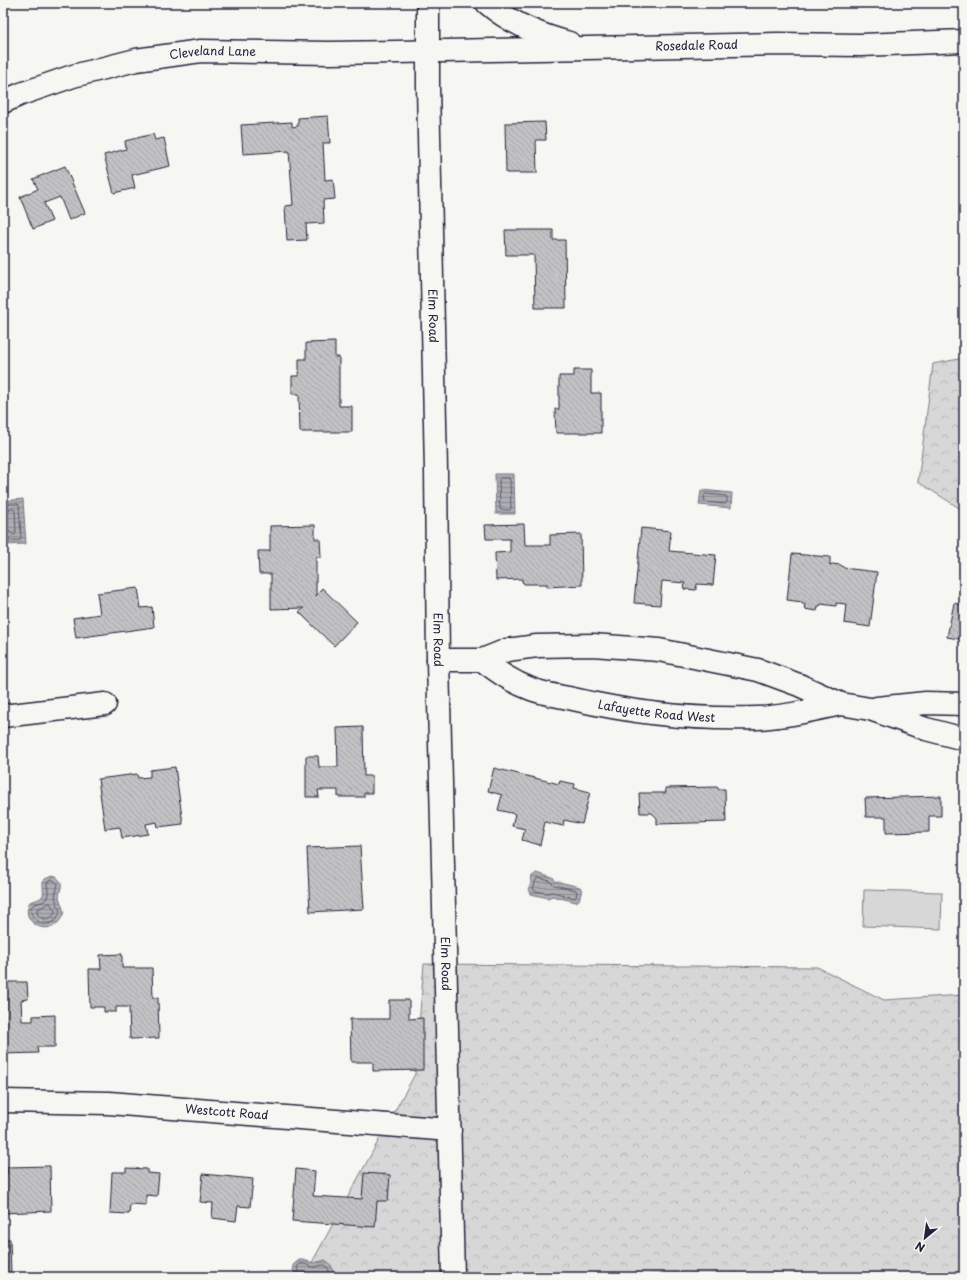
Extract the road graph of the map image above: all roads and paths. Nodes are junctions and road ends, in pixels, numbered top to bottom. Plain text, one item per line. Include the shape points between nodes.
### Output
1 (428, 3) edge
2 (487, 3) edge
3 (964, 41) edge
4 (591, 48) junction
5 (429, 51) junction
6 (3, 102) edge
7 (438, 660) junction
8 (482, 660) junction
9 (105, 704) dead end
10 (841, 704) junction
11 (964, 704) edge
12 (870, 709) junction
13 (3, 716) edge
14 (964, 739) edge
15 (3, 1101) edge
16 (450, 1130) junction
17 (453, 1277) edge

1 - 5 street, Elm Road
2 - 4 street via 512,22 530,30 550,38
3 - 4 street, Rosedale Road via 861,45
4 - 5 street, Rosedale Road
5 - 6 street, Cleveland Lane via 201,51 136,60 73,76
5 - 7 street, Elm Road
7 - 8 street, Lafayette Road West
7 - 16 street, Elm Road
8 - 10 street, Lafayette Road West via 507,650 537,646 593,645 659,650 758,670
8 - 10 street, Lafayette Road West via 505,678 533,690 648,713 705,718 758,718
9 - 13 street
10 - 12 street, Lafayette Road West
11 - 12 street, Lafayette Road West via 926,703
12 - 14 street, Lafayette Road West via 926,729
15 - 16 street, Westcott Road via 109,1103
16 - 17 street, Elm Road

